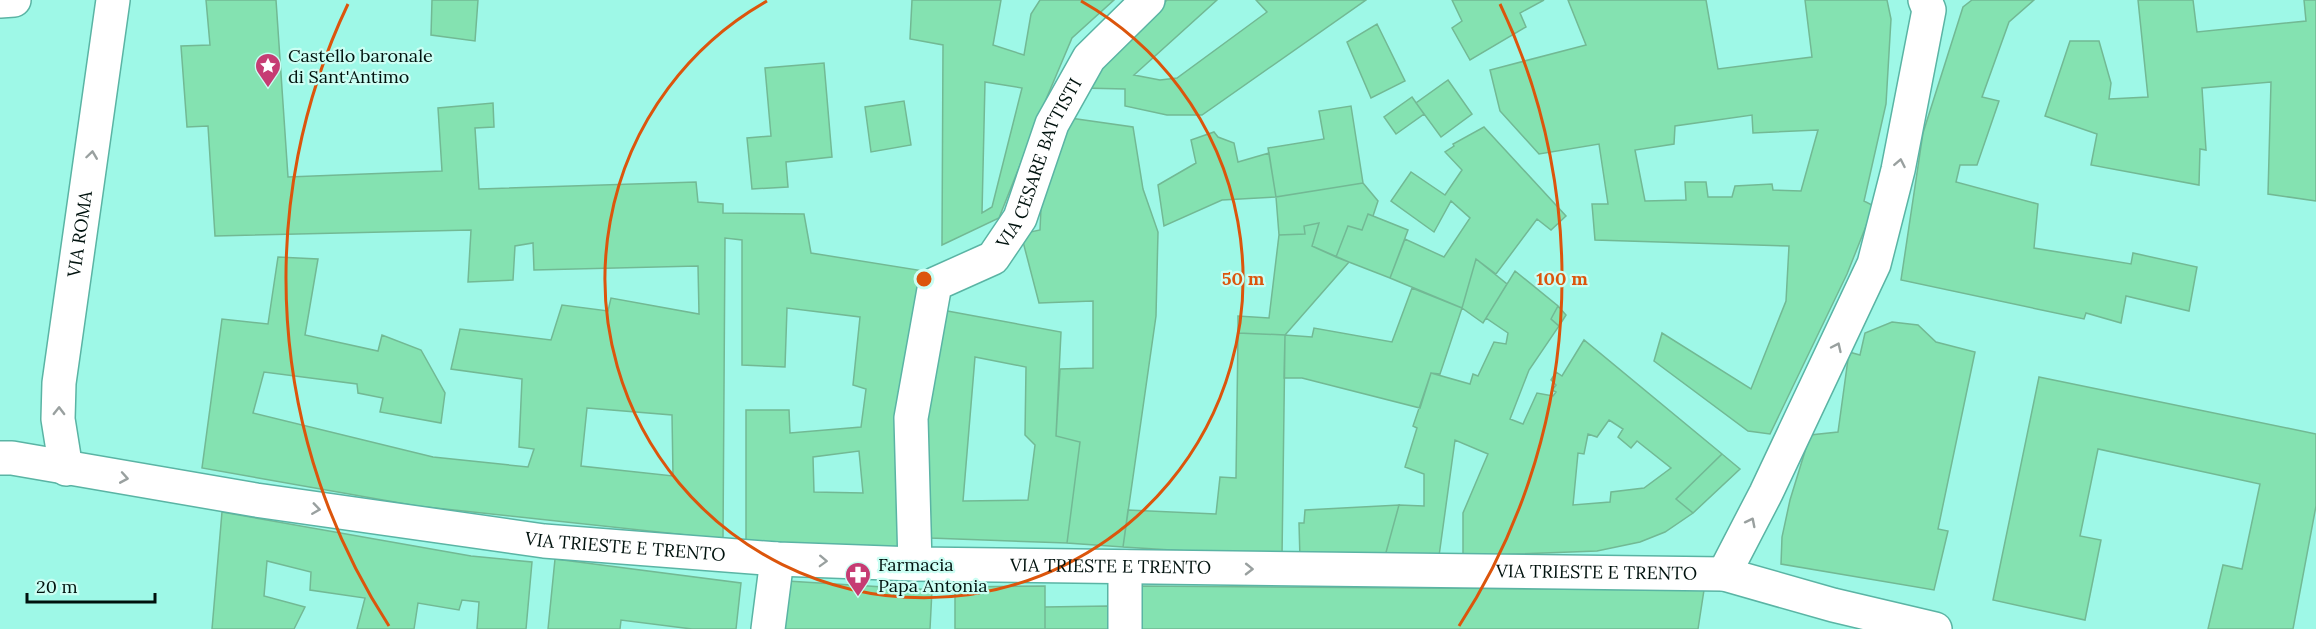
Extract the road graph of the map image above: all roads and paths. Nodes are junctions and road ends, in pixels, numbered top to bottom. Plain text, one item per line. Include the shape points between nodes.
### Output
1 (14, 0) edge
2 (114, 0) edge
3 (1148, 0) edge
4 (0, 1) edge
5 (1931, 3) edge
6 (0, 458) edge
7 (66, 469) junction
8 (777, 559) junction
9 (915, 564) junction
10 (1125, 567) junction
11 (1724, 574) junction
12 (1832, 617) edge
13 (768, 629) edge
14 (1125, 629) edge
15 (1935, 629) edge

1 - 4 street
7 -> 2 street, VIA ROMA via 58,419 59,383
3 - 9 street, VIA CESARE BATTISTI via 1089,58 1052,124 1020,218 993,258 935,284 911,418
11 -> 5 street via 1777,472 1874,264 1898,170
6 - 7 street, VIA TRIESTE E TRENTO
7 -> 8 street, VIA TRIESTE E TRENTO via 256,501 544,541
8 -> 9 street, VIA TRIESTE E TRENTO
8 - 13 street
9 - 10 street, VIA TRIESTE E TRENTO
10 -> 11 street, VIA TRIESTE E TRENTO
10 - 14 street
11 - 12 street, VIA TRIESTE E TRENTO
12 - 15 street, VIA TRIESTE E TRENTO

